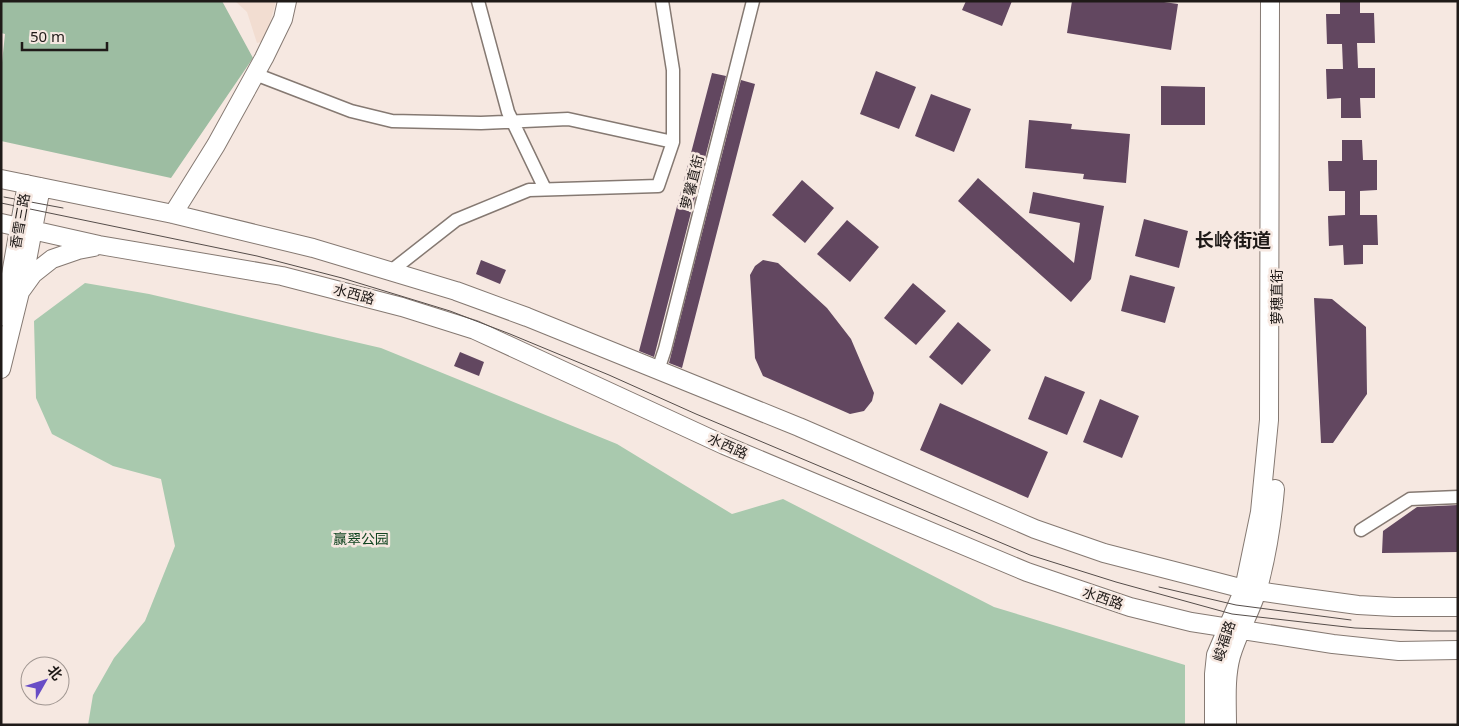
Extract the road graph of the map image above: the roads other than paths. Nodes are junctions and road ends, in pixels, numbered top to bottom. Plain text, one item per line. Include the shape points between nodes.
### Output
1 (288, 1) edge
2 (478, 1) edge
3 (662, 1) edge
4 (753, 1) edge
5 (1270, 1) edge
6 (1280, 1) edge
7 (255, 74) junction
8 (513, 122) junction
9 (673, 142) junction
10 (1, 179) edge
11 (34, 186) junction
12 (545, 189) junction
13 (173, 214) junction
14 (1, 223) edge
15 (26, 229) junction
16 (99, 246) junction
17 (1, 260) edge
18 (392, 272) junction
19 (15, 286) junction
20 (1, 316) edge
21 (1, 369) edge
22 (658, 370) junction
23 (1458, 497) edge
24 (1361, 530) dead end
25 (1250, 590) junction
26 (1458, 607) edge
27 (1234, 629) junction
28 (1458, 650) edge
29 (1214, 725) edge
30 (1227, 725) edge

1 - 7 main road via 283,19
2 - 8 street
3 - 9 street via 673,70
4 - 22 street, 萝馨直街
5 - 25 main road, 萝穗直街 via 1269,420
6 - 25 main road, 萝穗直街 via 1278,447 1272,520 1264,564
7 - 8 street via 351,111 392,121
7 - 13 main road
8 - 9 street via 568,119
8 - 12 street
9 - 12 street via 658,186
10 - 11 main road
11 - 13 main road
11 - 15 main road, 香雪三路
12 - 18 street via 529,190 456,220
13 - 18 main road via 313,248
14 - 15 main road, 水西路
15 - 16 main road, 水西路
15 - 19 main road, 香雪三路
16 - 19 main road via 52,259
16 - 27 main road, 水西路 via 282,276 475,330 724,444 1028,572 1130,607
17 - 19 main road
18 - 22 main road via 486,302
19 - 20 main road, 香雪三路
19 - 21 main road
22 - 25 main road via 1035,529 1104,553
23 - 24 street via 1410,499
25 - 26 main road via 1358,605
25 - 27 main road, 峻福路
27 - 28 main road, 水西路 via 1399,651
27 - 29 main road, 峻福路 via 1216,655
27 - 30 main road, 峻福路 via 1226,685

